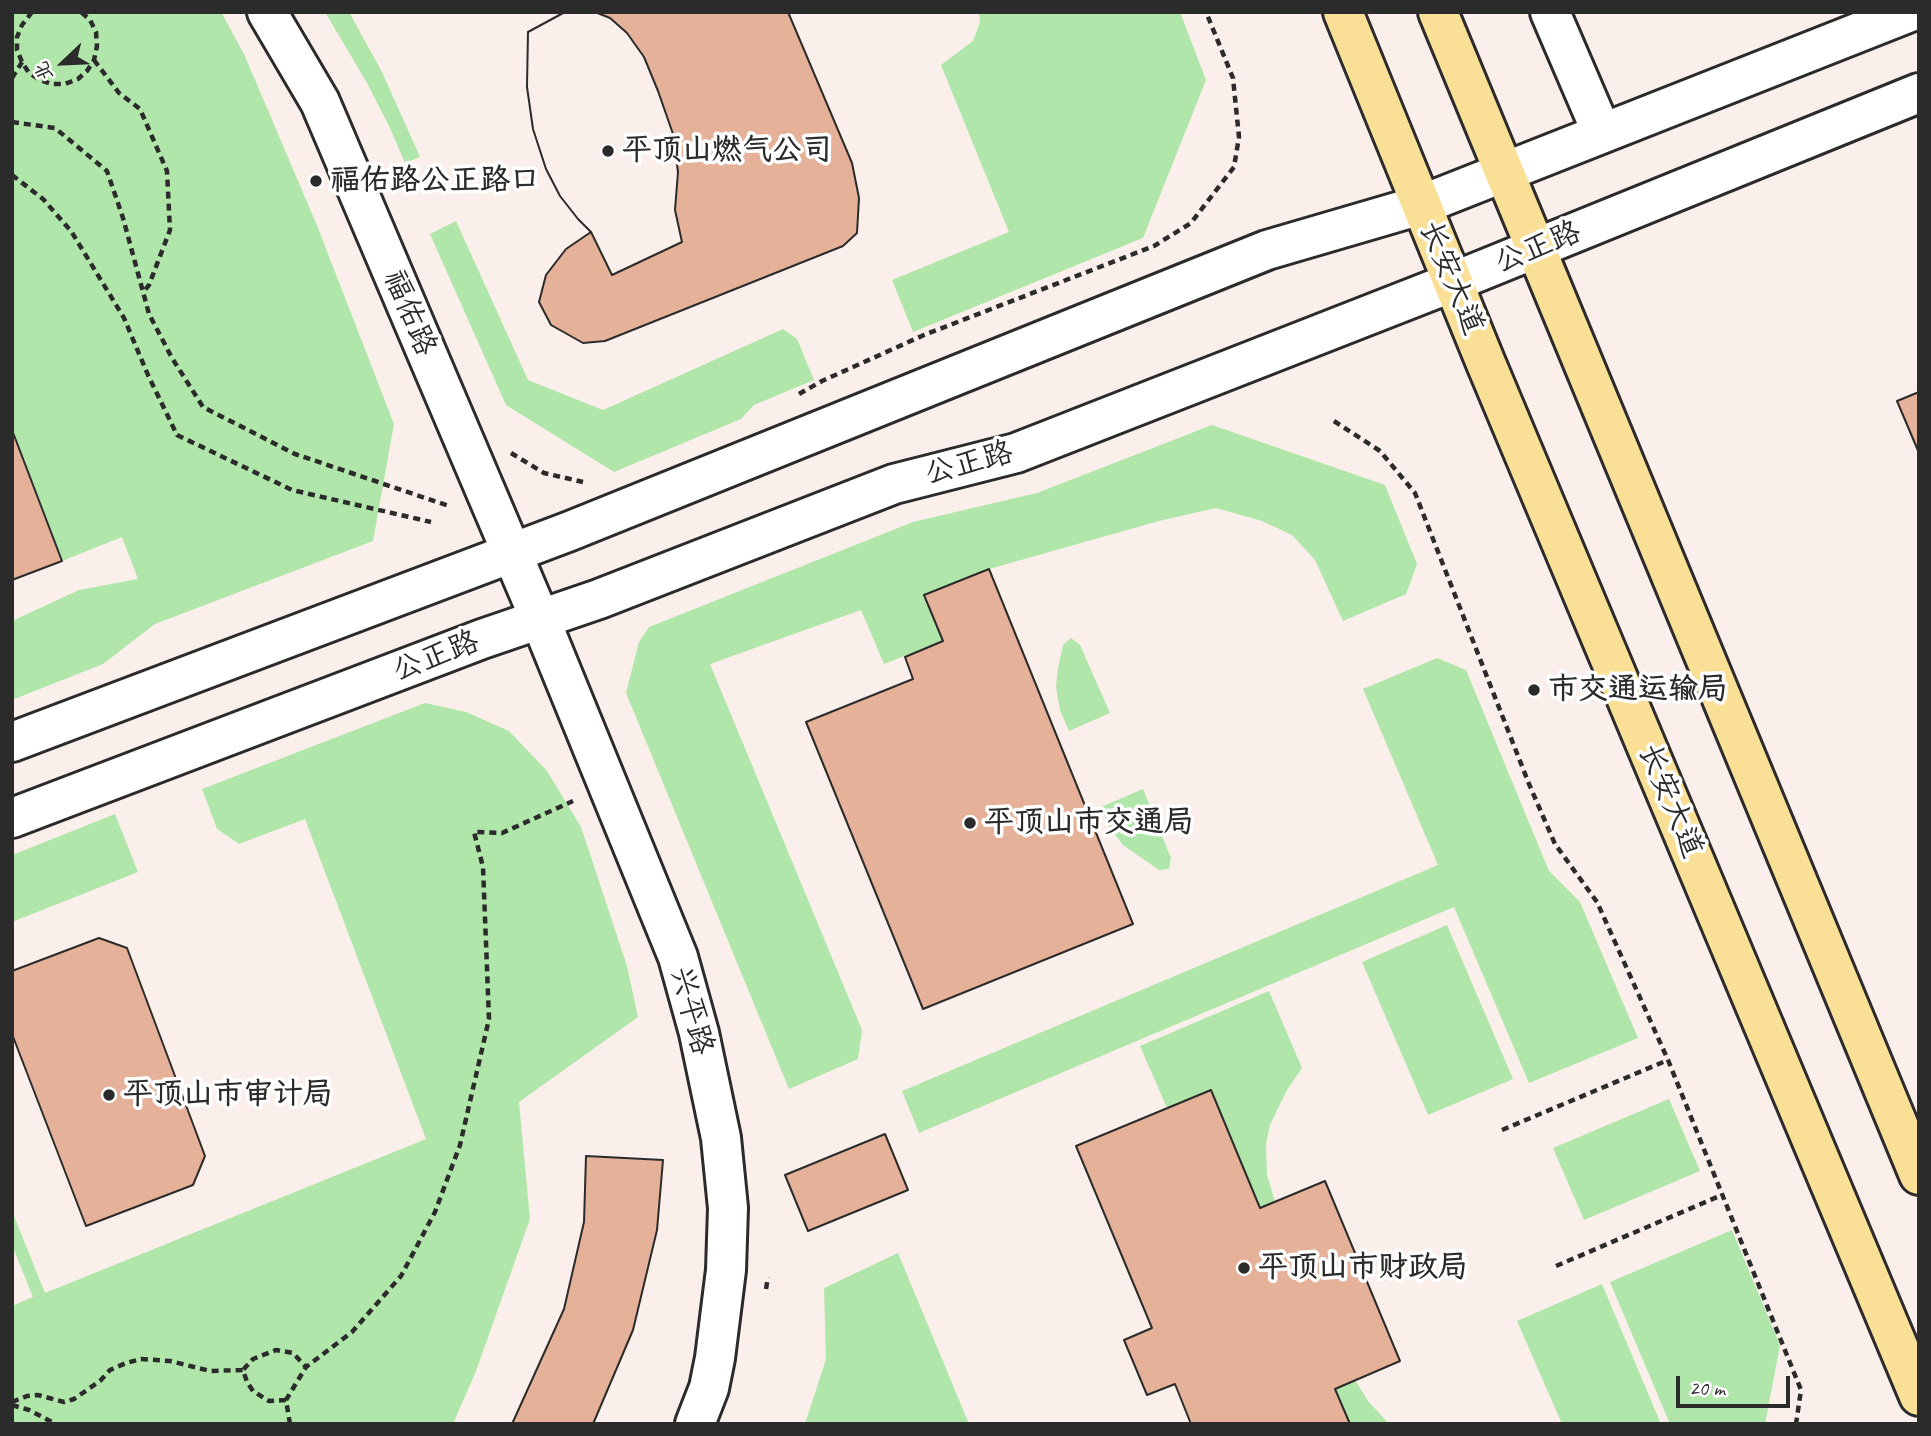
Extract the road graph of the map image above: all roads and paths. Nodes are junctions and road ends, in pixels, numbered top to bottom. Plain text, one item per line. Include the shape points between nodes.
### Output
1 (32, 12) edge
2 (81, 12) edge
3 (267, 12) edge
4 (1206, 12) edge
5 (1343, 12) edge
6 (1438, 12) edge
7 (1550, 12) edge
8 (1910, 12) edge
9 (94, 60) junction
10 (22, 62) junction
11 (12, 78) edge
12 (1919, 93) edge
13 (12, 122) edge
14 (1602, 133) junction
15 (1503, 172) junction
16 (12, 175) edge
17 (1421, 205) junction
18 (1535, 249) junction
19 (1453, 282) junction
20 (143, 292) junction
21 (790, 399) dead end
22 (1335, 421) dead end
23 (510, 452) dead end
24 (584, 482) dead end
25 (460, 510) dead end
26 (430, 522) dead end
27 (510, 553) junction
28 (540, 619) junction
29 (12, 742) edge
30 (607, 785) junction
31 (12, 818) edge
32 (1668, 1060) junction
33 (1502, 1130) dead end
34 (1919, 1175) edge
35 (1722, 1195) junction
36 (1556, 1266) dead end
37 (306, 1367) junction
38 (243, 1370) junction
39 (1919, 1395) edge
40 (286, 1400) junction
41 (12, 1404) edge
42 (56, 1424) edge
43 (289, 1424) edge
44 (695, 1424) edge
45 (1796, 1424) edge

1 - 10 path via 17,37
2 - 9 path via 96,32
3 - 27 main road, 福佑路 via 320,102
4 - 21 path via 1233,78 1239,137 1234,167 1191,223 1154,246 925,335
5 - 17 main road, 长安大道
6 - 15 main road
7 - 14 main road
8 - 14 main road
9 - 10 path via 78,79 65,84 40,80
9 - 20 path via 119,93 140,109 167,171 170,230
10 - 11 path
12 - 18 main road, 公正路
13 - 20 path via 55,128 107,171
14 - 15 main road
15 - 17 main road
15 - 18 main road
16 - 26 path via 43,199 71,231 124,318 177,435 292,490
17 - 19 main road, 长安大道
17 - 27 main road via 1267,250
18 - 19 main road, 公正路
18 - 34 main road
19 - 28 main road, 公正路 via 1016,453 894,484
19 - 39 main road, 长安大道
20 - 25 path via 149,314 203,407 295,454
22 - 32 path via 1380,451 1415,493 1555,844 1597,902
23 - 24 path via 544,473
27 - 28 main road, 福佑路
27 - 29 main road
28 - 30 main road, 兴平路
28 - 31 main road, 公正路
30 - 37 path via 502,833 474,832 483,867 489,1019 460,1145 435,1212 401,1276 352,1332
30 - 44 main road, 兴平路 via 678,957 722,1138 728,1208 726,1270 709,1388
32 - 33 path
32 - 35 path
35 - 36 path
35 - 45 path via 1801,1390
37 - 38 path via 293,1353 276,1350 253,1359
37 - 40 path
38 - 40 path via 253,1391 268,1401
38 - 41 path via 210,1371 170,1360 141,1359 110,1370 74,1399 64,1402 38,1395
40 - 43 path
41 - 42 path

